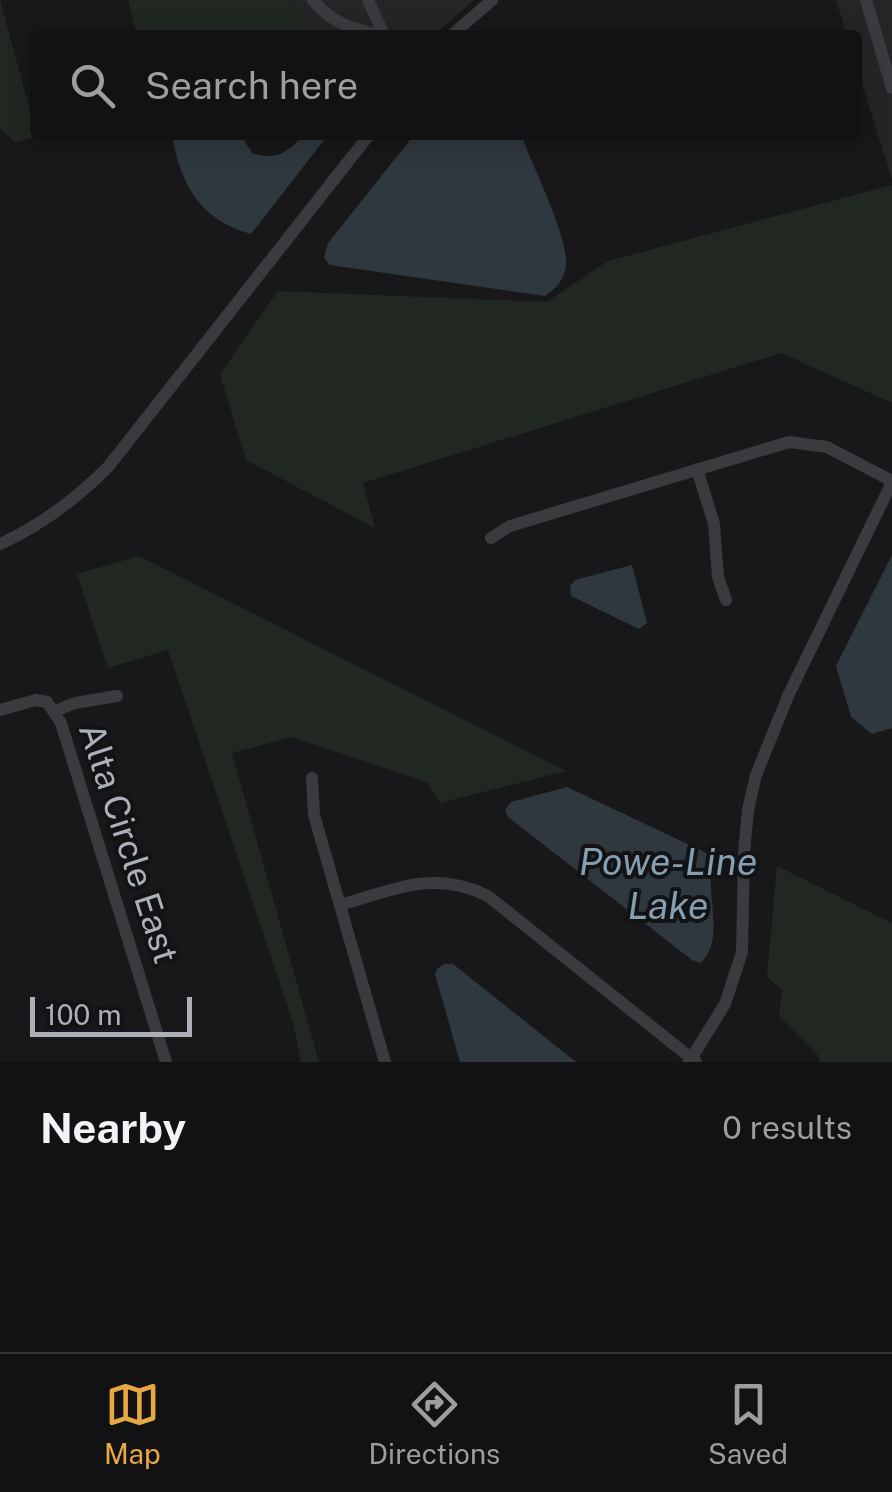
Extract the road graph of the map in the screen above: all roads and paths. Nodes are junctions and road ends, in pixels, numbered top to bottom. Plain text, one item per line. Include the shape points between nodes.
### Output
1 (313, 0) edge
2 (368, 0) edge
3 (492, 0) edge
4 (866, 0) edge
5 (363, 30) edge
6 (379, 30) edge
7 (458, 30) edge
8 (892, 88) edge
9 (364, 140) edge
10 (697, 469) junction
11 (892, 481) edge
12 (491, 538) dead end
13 (0, 544) edge
14 (726, 600) dead end
15 (116, 696) dead end
16 (51, 707) junction
17 (0, 710) edge
18 (312, 778) dead end
19 (340, 905) junction
20 (692, 1061) edge
21 (166, 1062) edge
22 (385, 1062) edge

1 - 5 street via 337,23
2 - 6 street
3 - 7 street
4 - 8 street
9 - 13 street via 108,467 72,502
10 - 11 street via 802,442
10 - 12 street via 510,526
10 - 14 street
11 - 20 street via 756,775 745,838 742,952 725,1004
15 - 16 street
16 - 17 street via 36,700
16 - 21 street, Alta Circle East
18 - 19 street via 314,815
19 - 20 street via 416,883 471,888
19 - 22 street

